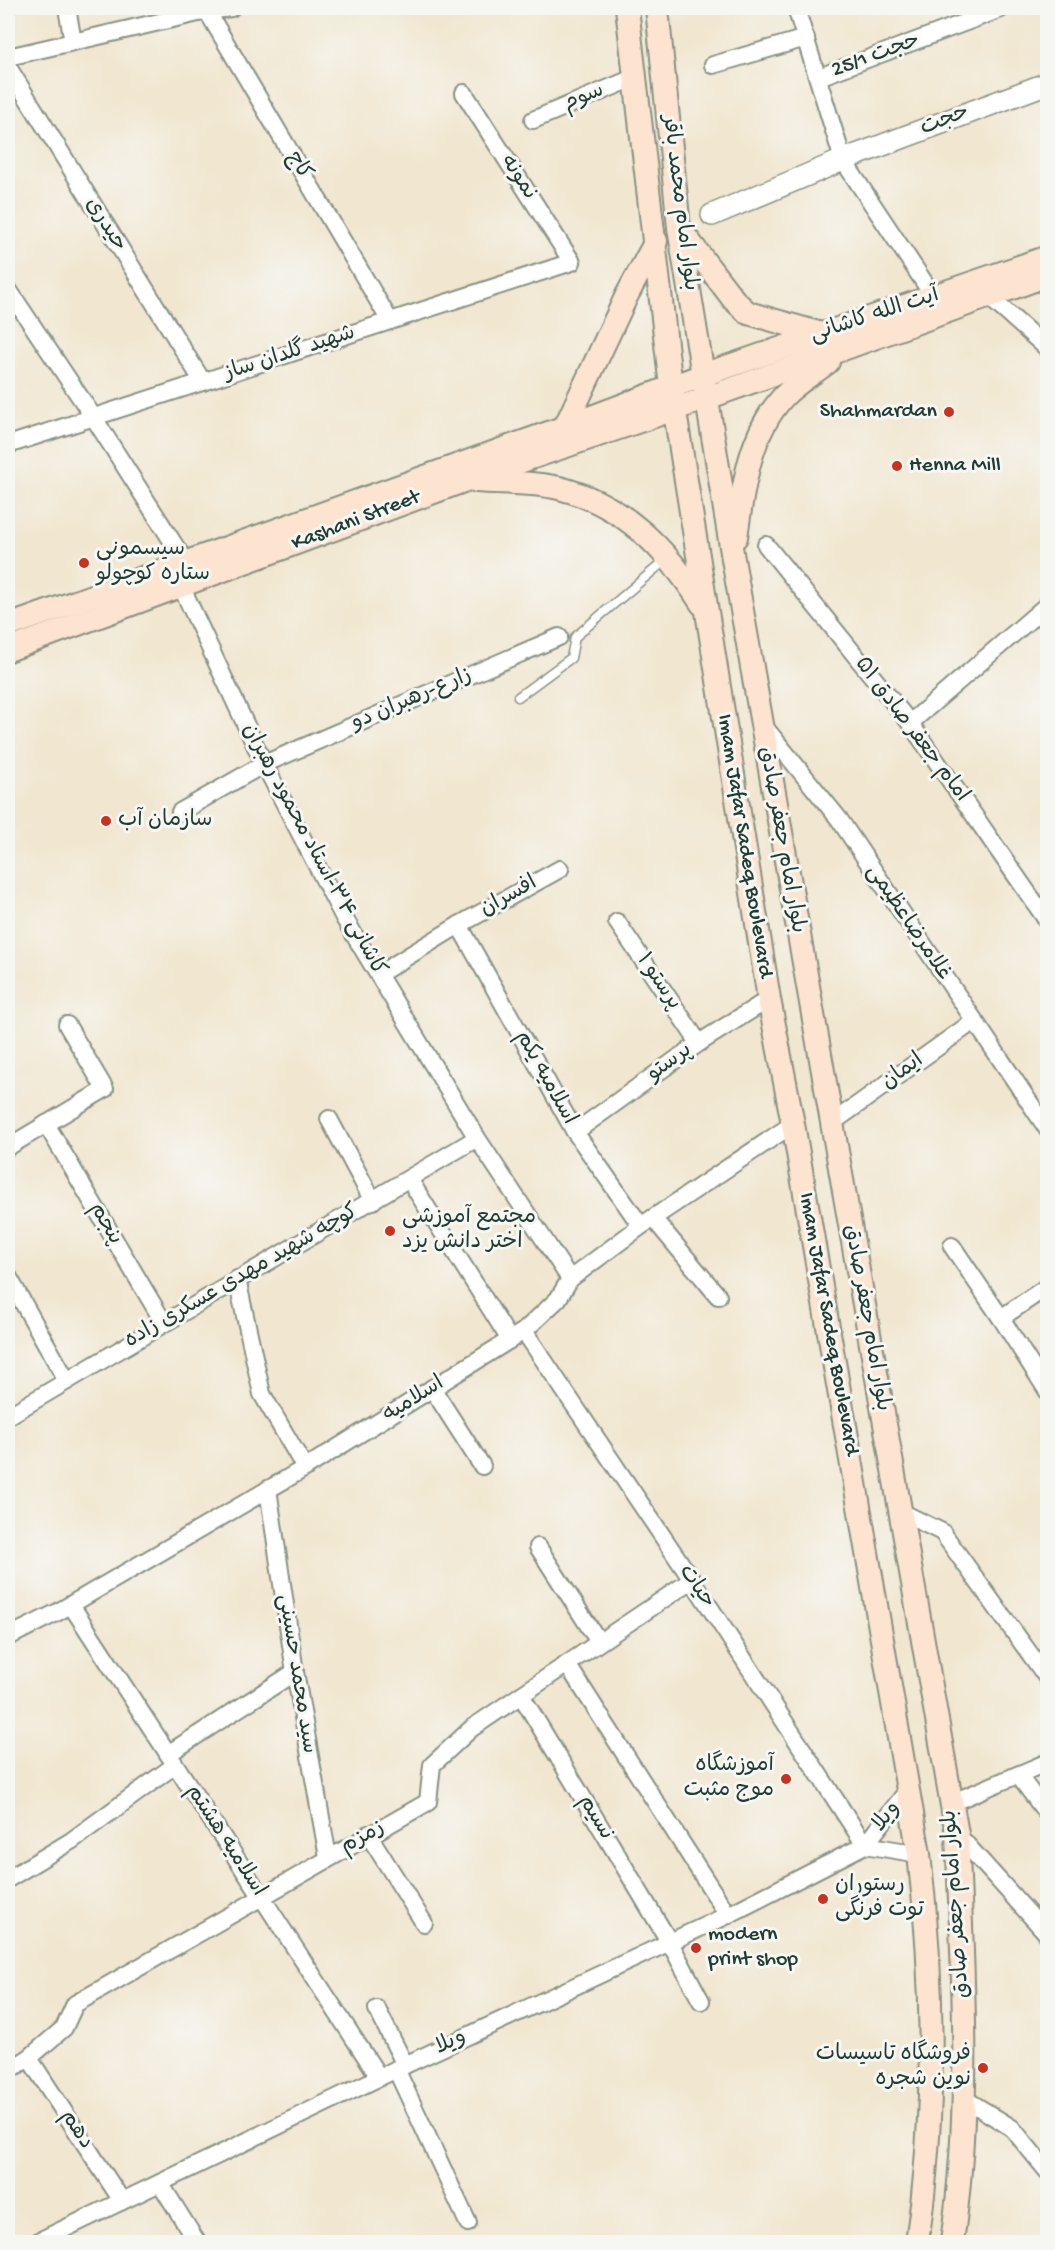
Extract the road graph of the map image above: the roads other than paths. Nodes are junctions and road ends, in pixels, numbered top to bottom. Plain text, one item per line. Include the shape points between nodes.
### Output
1 (66, 8) edge
2 (231, 8) edge
3 (627, 8) edge
4 (657, 8) edge
5 (796, 8) edge
6 (208, 9) edge
7 (1001, 9) dead end
8 (806, 38) junction
9 (74, 42) junction
10 (8, 57) edge
11 (713, 65) dead end
12 (8, 67) edge
13 (636, 76) junction
14 (819, 77) junction
15 (1047, 82) edge
16 (464, 93) dead end
17 (533, 120) dead end
18 (843, 160) junction
19 (712, 215) dead end
20 (679, 228) junction
21 (656, 242) junction
22 (1047, 257) edge
23 (572, 262) joint
24 (1047, 275) edge
25 (8, 289) edge
26 (988, 296) junction
27 (934, 297) junction
28 (390, 321) junction
29 (822, 334) junction
30 (847, 349) junction
31 (1047, 350) edge
32 (703, 375) junction
33 (203, 382) junction
34 (671, 387) junction
35 (707, 398) junction
36 (674, 410) junction
37 (94, 418) junction
38 (565, 427) junction
39 (8, 446) edge
40 (466, 480) junction
41 (766, 545) dead end
42 (669, 558) junction
43 (733, 559) junction
44 (186, 563) junction
45 (181, 586) junction
46 (1047, 604) edge
47 (708, 614) junction
48 (8, 626) edge
49 (559, 637) dead end
50 (8, 650) edge
51 (518, 697) dead end
52 (761, 722) junction
53 (910, 723) junction
54 (264, 764) junction
55 (180, 812) dead end
56 (560, 869) dead end
57 (617, 922) dead end
58 (1047, 922) edge
59 (459, 925) junction
60 (379, 974) junction
61 (769, 999) junction
62 (974, 1021) junction
63 (67, 1025) dead end
64 (699, 1043) junction
65 (329, 1119) dead end
66 (832, 1123) junction
67 (46, 1124) junction
68 (793, 1124) junction
69 (1047, 1130) edge
70 (575, 1132) junction
71 (477, 1138) junction
72 (8, 1147) edge
73 (409, 1179) junction
74 (372, 1201) junction
75 (647, 1222) junction
76 (952, 1246) dead end
77 (8, 1276) edge
78 (237, 1279) junction
79 (570, 1279) junction
80 (1047, 1286) edge
81 (718, 1296) dead end
82 (1001, 1318) junction
83 (164, 1323) junction
84 (517, 1336) junction
85 (871, 1351) junction
86 (836, 1369) junction
87 (67, 1381) junction
88 (432, 1388) junction
89 (1047, 1392) edge
90 (843, 1411) junction
91 (882, 1412) junction
92 (8, 1415) edge
93 (482, 1466) dead end
94 (305, 1468) junction
95 (268, 1489) junction
96 (899, 1511) junction
97 (538, 1547) dead end
98 (692, 1580) junction
99 (70, 1605) junction
100 (8, 1637) edge
101 (600, 1642) junction
102 (567, 1664) junction
103 (295, 1672) junction
104 (1047, 1679) edge
105 (521, 1695) junction
106 (172, 1759) junction
107 (1047, 1762) edge
108 (1018, 1775) junction
109 (908, 1790) junction
110 (951, 1803) junction
111 (1047, 1815) edge
112 (368, 1834) junction
113 (957, 1834) junction
114 (865, 1845) junction
115 (919, 1854) junction
116 (328, 1857) junction
117 (8, 1879) edge
118 (262, 1898) junction
119 (728, 1915) junction
120 (424, 1923) dead end
121 (1047, 1935) edge
122 (669, 1941) junction
123 (700, 2001) dead end
124 (377, 2009) dead end
125 (29, 2058) junction
126 (400, 2067) junction
127 (8, 2071) edge
128 (380, 2077) junction
129 (965, 2099) junction
130 (1047, 2172) edge
131 (160, 2183) junction
132 (123, 2201) junction
133 (468, 2223) dead end
134 (38, 2242) edge
135 (197, 2242) edge
136 (917, 2242) edge
137 (951, 2242) edge

1 - 9 street
2 - 6 street
3 - 13 main road, بلوار امام محمد باقر
4 - 20 main road, بلوار امام محمد باقر
5 - 8 street
6 - 9 street
6 - 28 street, کاج
7 - 14 street, حجت 25/1
8 - 11 street
8 - 14 street
9 - 10 street
12 - 33 street, حیدری
13 - 17 street, سوم
13 - 21 main road, بلوار امام محمد باقر
14 - 18 street
15 - 18 street, حجت
16 - 23 street, نمونه
18 - 19 street, حجت
18 - 27 street
20 - 29 main road via 748,313
20 - 32 main road, بلوار امام محمد باقر
21 - 34 main road, بلوار امام محمد باقر
21 - 38 main road
22 - 27 main road, آیت الله کاشانی
23 - 28 street, شهید گلدان ساز
24 - 26 main road, آیت الله کاشانی
25 - 37 street
26 - 30 main road, آیت الله کاشانی
26 - 31 street
27 - 29 main road, آیت الله کاشانی
28 - 33 street, شهید گلدان ساز
29 - 32 main road, آیت الله کاشانی
30 - 35 main road, آیت الله کاشانی
30 - 43 main road via 785,394 764,423 753,447 741,499
32 - 34 main road, Kashani Street
32 - 35 main road, بلوار امام محمد باقر
33 - 37 street, شهید گلدان ساز
34 - 36 main road
34 - 38 main road, Kashani Street
35 - 36 main road, Kashani Street
35 - 43 main road, بلوار امام جعفر صادق
36 - 40 main road, Kashani Street
36 - 47 main road, Imam Jafar Sadeq Boulevard
37 - 39 street, شهید گلدان ساز
37 - 44 street
38 - 44 main road, Kashani Street
40 - 42 main road via 556,488 581,495 606,505 635,524
40 - 45 main road, Kashani Street
41 - 53 street, امام جعفر صادق ۵۱
42 - 47 main road
42 - 51 lane via 575,637 571,658
43 - 52 main road, بلوار امام جعفر صادق
44 - 48 main road, Kashani Street
45 - 50 main road, Kashani Street
45 - 54 street, کاشانی ۳۴-استاد محمود رهبران
46 - 53 street
47 - 61 main road, Imam Jafar Sadeq Boulevard
49 - 54 street, زارع-رهبران دو
52 - 62 street, غلامرضاعظیمی via 838,819
52 - 66 main road, بلوار امام جعفر صادق
53 - 58 street, امام جعفر صادق ۵۱
54 - 55 street, زارع-رهبران دو
54 - 60 street, کاشانی ۳۴-استاد محمود رهبران via 344,918
56 - 59 street, افسران
57 - 64 street, پرستو ۱
59 - 60 street, افسران
59 - 70 street, اسلامیه یکم
60 - 71 street, کاشانی ۳۴-استاد محمود رهبران
61 - 64 street, پرستو
61 - 68 main road, Imam Jafar Sadeq Boulevard
62 - 66 street, ایمان
62 - 69 street, غلامرضاعظیمی
63 - 67 street via 105,1089
64 - 70 street, پرستو
65 - 74 street
66 - 85 main road, بلوار امام جعفر صادق
67 - 72 street
67 - 83 street, پنجم
68 - 75 street, اسلامیه
68 - 86 main road, Imam Jafar Sadeq Boulevard
70 - 75 street, اسلامیه یکم
71 - 73 street, کوچه شهید مهدی عسکری زاده
71 - 79 street, کاشانی ۳۴-استاد محمود رهبران
73 - 74 street, کوچه شهید مهدی عسکری زاده
73 - 84 street, حیات
74 - 78 street, کوچه شهید مهدی عسکری زاده
75 - 79 street, اسلامیه
75 - 81 street, اسلامیه یکم
76 - 82 street
77 - 87 street
78 - 83 street, کوچه شهید مهدی عسکری زاده
78 - 94 street via 262,1394
79 - 84 street, اسلامیه via 558,1299
80 - 82 street
82 - 89 street
83 - 87 street, کوچه شهید مهدی عسکری زاده
84 - 88 street, اسلامیه
84 - 98 street, حیات
85 - 86 main road via 862,1369 841,1374
85 - 91 main road, بلوار امام جعفر صادق
86 - 90 main road, Imam Jafar Sadeq Boulevard
87 - 92 street, کوچه شهید مهدی عسکری زاده
88 - 93 street
88 - 94 street, اسلامیه
90 - 91 main road via 852,1396 862,1394 871,1397
90 - 109 main road, Imam Jafar Sadeq Boulevard
91 - 96 main road, بلوار امام جعفر صادق
94 - 95 street, اسلامیه
95 - 99 street, اسلامیه
95 - 103 street, سید محمد حسینی
96 - 104 street via 942,1533
96 - 110 main road, بلوار امام جعفر صادق
97 - 101 street
98 - 101 street, زمزم
98 - 114 street, حیات
99 - 100 street, اسلامیه
99 - 106 street, اسلامیه هشتم
101 - 102 street, زمزم
102 - 105 street, زمزم
102 - 119 street
103 - 106 street
103 - 116 street, سید محمد حسینی
105 - 112 street, زمزم via 472,1728 432,1766 428,1802
105 - 122 street, نسیم
106 - 117 street via 71,1841
106 - 118 street, اسلامیه هشتم
107 - 108 street
108 - 110 street
108 - 111 street
109 - 114 street, ویلا
109 - 115 main road, Imam Jafar Sadeq Boulevard
110 - 113 main road, بلوار امام جعفر صادق
112 - 116 street, زمزم
112 - 120 street
113 - 121 street
113 - 129 main road, بلوار امام جعفر صادق
114 - 115 street, ویلا
114 - 119 street, ویلا
115 - 136 main road, Imam Jafar Sadeq Boulevard via 927,1921 931,2110
116 - 118 street, زمزم
118 - 125 street, زمزم via 75,2004 64,2028
118 - 128 street, اسلامیه هشتم
119 - 122 street, ویلا
122 - 123 street, نسیم
122 - 126 street, ویلا
124 - 126 street
125 - 127 street, زمزم
125 - 132 street, دهم
126 - 128 street, ویلا
126 - 133 street
128 - 131 street, ویلا
129 - 130 street via 1012,2128
129 - 137 main road, بلوار امام جعفر صادق via 961,2180
131 - 132 street, ویلا
131 - 135 street
132 - 134 street, ویلا

